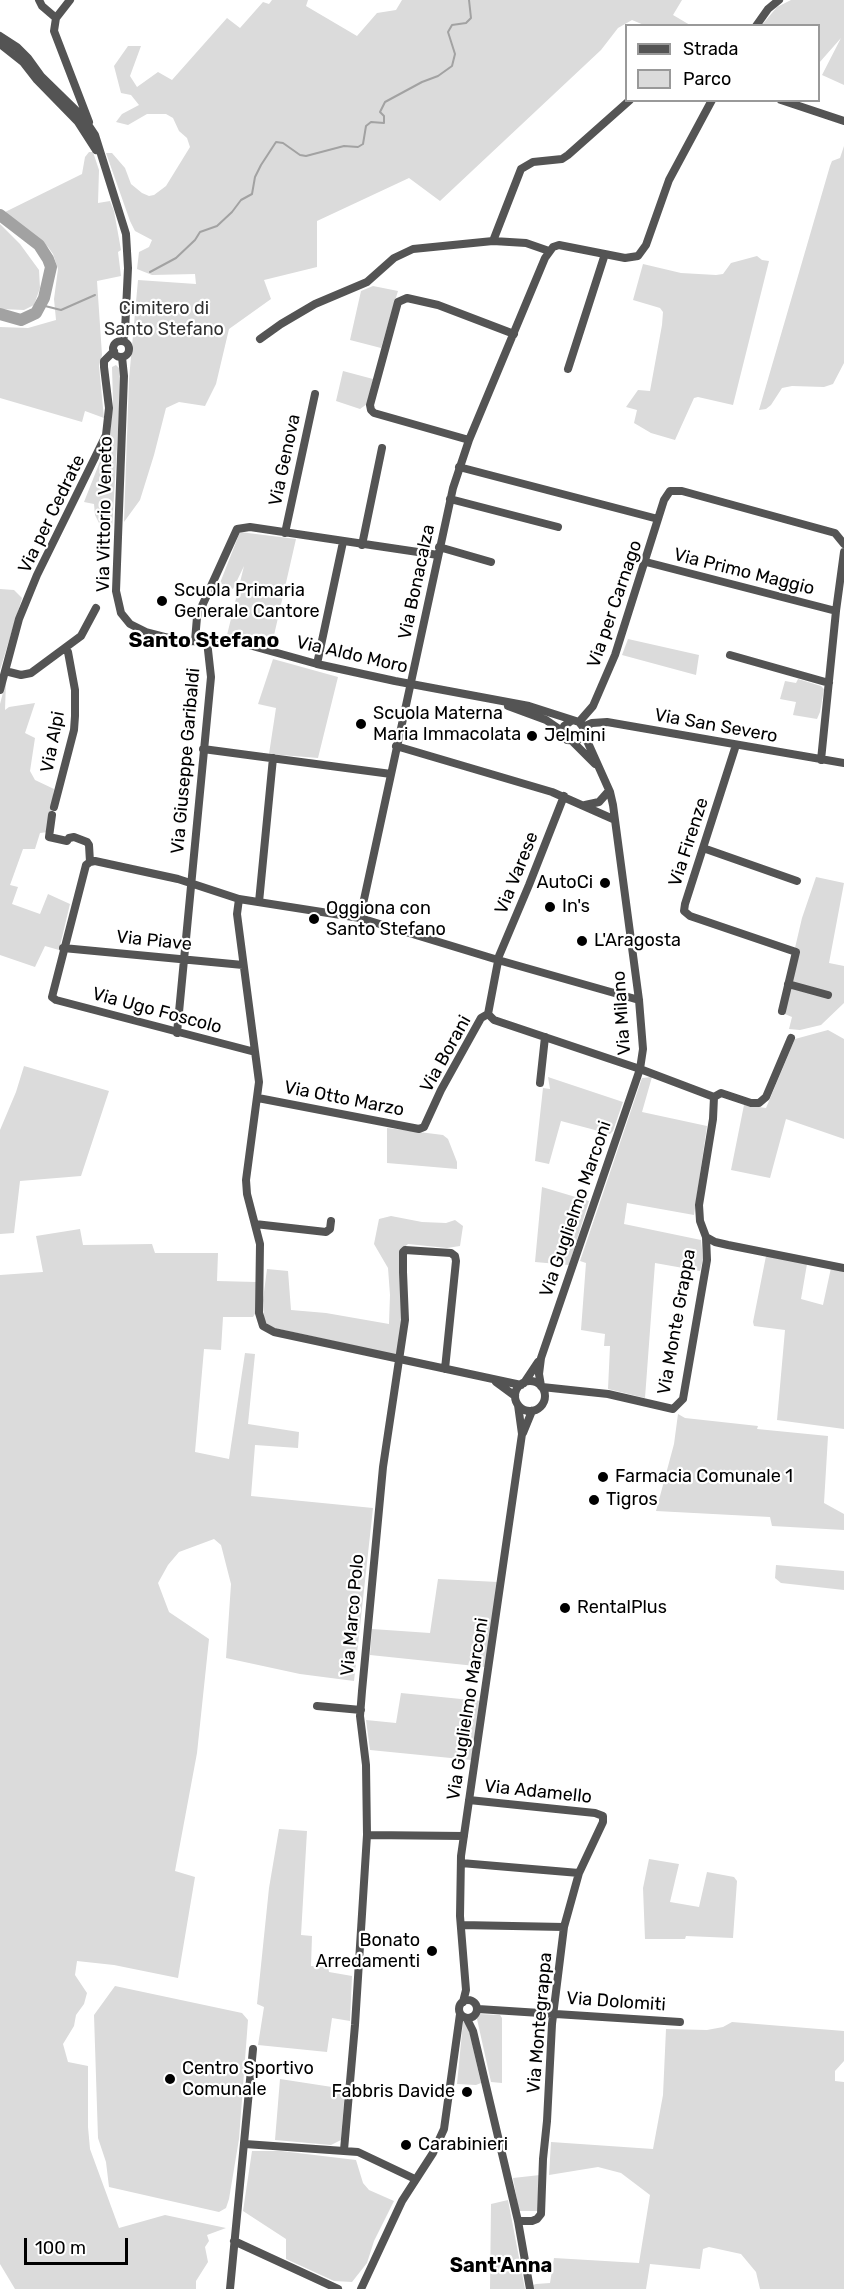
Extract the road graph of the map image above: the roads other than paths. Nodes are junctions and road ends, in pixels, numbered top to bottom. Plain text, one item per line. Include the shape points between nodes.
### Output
1 (39, 0) edge
2 (70, 0) edge
3 (779, 0) edge
4 (56, 18) junction
5 (757, 24) edge
6 (0, 36) edge
7 (0, 44) edge
8 (70, 78) junction
9 (57, 93) junction
10 (77, 94) junction
11 (628, 102) edge
12 (711, 102) edge
13 (787, 102) edge
14 (70, 109) junction
15 (844, 121) edge
16 (90, 126) junction
17 (103, 162) junction
18 (493, 241) junction
19 (549, 251) junction
20 (605, 254) junction
21 (514, 334) junction
22 (260, 339) dead end
23 (123, 341) junction
24 (114, 351) junction
25 (122, 357) junction
26 (568, 369) dead end
27 (315, 394) dead end
28 (469, 440) junction
29 (382, 448) dead end
30 (459, 467) junction
31 (450, 499) junction
32 (658, 519) junction
33 (558, 526) dead end
34 (285, 533) junction
35 (843, 541) edge
36 (343, 542) junction
37 (362, 545) junction
38 (438, 551) junction
39 (844, 552) edge
40 (491, 562) dead end
41 (646, 562) junction
42 (96, 608) dead end
43 (836, 610) junction
44 (195, 641) junction
45 (207, 641) junction
46 (64, 649) junction
47 (730, 655) dead end
48 (317, 664) junction
49 (5, 670) junction
50 (829, 683) junction
51 (410, 685) junction
52 (0, 690) edge
53 (490, 700) junction
54 (571, 721) junction
55 (582, 728) junction
56 (562, 731) junction
57 (573, 742) junction
58 (736, 745) junction
59 (396, 746) junction
60 (203, 749) junction
61 (273, 758) junction
62 (821, 760) junction
63 (844, 764) edge
64 (598, 767) junction
65 (391, 774) junction
66 (605, 782) junction
67 (607, 793) junction
68 (564, 796) junction
69 (584, 805) junction
70 (614, 823) junction
71 (703, 848) junction
72 (90, 862) junction
73 (797, 881) dead end
74 (191, 884) junction
75 (239, 899) junction
76 (259, 902) junction
77 (360, 918) junction
78 (63, 948) junction
79 (185, 959) junction
80 (498, 960) junction
81 (243, 965) junction
82 (788, 984) junction
83 (828, 995) dead end
84 (639, 1000) junction
85 (782, 1011) dead end
86 (488, 1014) junction
87 (177, 1033) junction
88 (545, 1037) junction
89 (791, 1038) dead end
90 (255, 1052) junction
91 (640, 1069) junction
92 (540, 1083) dead end
93 (714, 1097) junction
94 (258, 1098) junction
95 (424, 1127) joint
96 (332, 1221) dead end
97 (255, 1224) junction
98 (706, 1236) junction
99 (844, 1268) edge
100 (541, 1358) junction
101 (400, 1360) junction
102 (445, 1369) junction
103 (493, 1380) junction
104 (523, 1384) junction
105 (541, 1387) junction
106 (563, 1390) junction
107 (515, 1396) junction
108 (544, 1402) junction
109 (518, 1406) junction
110 (532, 1411) junction
111 (522, 1434) junction
112 (318, 1706) dead end
113 (361, 1710) junction
114 (469, 1800) junction
115 (603, 1816) joint
116 (367, 1835) junction
117 (464, 1836) junction
118 (461, 1863) junction
119 (579, 1873) junction
120 (461, 1925) junction
121 (564, 1927) junction
122 (467, 2001) junction
123 (554, 2013) junction
124 (469, 2015) junction
125 (680, 2022) dead end
126 (253, 2049) dead end
127 (245, 2144) junction
128 (344, 2150) junction
129 (415, 2179) junction
130 (518, 2222) junction
131 (234, 2241) junction
132 (230, 2289) edge
133 (338, 2289) edge
134 (361, 2289) edge
135 (530, 2289) edge

1 - 4 street
2 - 4 street
3 - 5 street
4 - 8 street via 54,31
6 - 9 street via 23,52
7 - 14 street
8 - 9 street via 65,92
8 - 10 street
9 - 14 street
10 - 14 street
10 - 16 street
11 - 18 street via 562,159 533,162 521,169
12 - 20 street via 669,180 643,251 632,258
13 - 15 street
14 - 16 street, Via Vittorio Veneto
14 - 17 street, Via Vittorio Veneto
16 - 17 street, Via Vittorio Veneto
17 - 23 street, Via Vittorio Veneto via 121,214 128,251
18 - 19 street via 526,243
18 - 22 street via 402,253 372,279 315,304
19 - 20 street via 560,245
19 - 21 street, Via Bonacalza
20 - 26 street
21 - 28 street, Via Bonacalza
21 - 28 street via 438,305 407,298 398,302 370,405 374,413
23 - 24 street via 115,344
23 - 25 street, Via Vittorio Veneto via 129,349
24 - 25 street
24 - 49 street, Via per Cedrate via 104,361 109,408 105,435 19,619
25 - 44 street, Via Vittorio Veneto via 116,591 119,606 125,619 138,629
27 - 34 street, Via Genova
28 - 30 street, Via Bonacalza
29 - 37 street
30 - 31 street, Via Bonacalza
30 - 32 street
31 - 33 street
31 - 38 street, Via Bonacalza
32 - 35 street, Via per Carnago via 670,491 682,491 835,533
32 - 41 street, Via per Carnago
34 - 36 street
34 - 44 street via 250,527 237,529 197,617
36 - 37 street
36 - 48 street
37 - 38 street
38 - 40 street
38 - 51 street, Via Bonacalza
39 - 43 street
41 - 43 street, Via Primo Maggio
41 - 55 street, Via per Carnago via 606,677
42 - 46 street via 81,636
43 - 50 street
44 - 45 street, Via Vittorio Veneto
45 - 48 street, Via Aldo Moro via 238,642
45 - 60 street, Via Giuseppe Garibaldi via 210,677
46 - 49 street via 26,675
46 - 72 street, Via Alpi via 68,652 75,690 74,730 49,837 67,841 74,837 87,842
47 - 50 street
48 - 51 street, Via Aldo Moro
49 - 52 street, Via per Cedrate
50 - 62 street
51 - 53 street, Via Aldo Moro
51 - 59 street, Via Bonacalza
53 - 54 street, Via Aldo Moro via 529,706
53 - 56 street, Via Aldo Moro via 546,720
54 - 55 street
54 - 56 street
55 - 57 street via 580,739
55 - 58 street, Via San Severo via 607,722
55 - 64 street, Via Milano
56 - 57 street
57 - 64 street, Via Milano
58 - 62 street, Via San Severo
58 - 71 street, Via Firenze
59 - 65 street, Via Bonacalza
59 - 68 street
60 - 61 street
60 - 74 street, Via Giuseppe Garibaldi
61 - 65 street
61 - 76 street
62 - 63 street, Via San Severo
64 - 66 street, Via Milano
65 - 77 street, Via Bonacalza
66 - 67 street, Via Milano
66 - 70 street, Via Milano
67 - 69 street via 599,802
67 - 70 street, Via Milano
68 - 69 street
68 - 80 street, Via Varese
69 - 70 street
70 - 84 street, Via Milano
71 - 73 street
71 - 82 street, Via Firenze via 684,911 796,951
72 - 74 street
72 - 78 street
74 - 75 street
74 - 79 street, Via Giuseppe Garibaldi
75 - 76 street
75 - 81 street
76 - 77 street
77 - 80 street
78 - 79 street, Via Piave
78 - 87 street, Via Ugo Foscolo via 52,997 56,1000
79 - 81 street, Via Piave
79 - 87 street, Via Giuseppe Garibaldi
80 - 84 street
80 - 86 street, Via Borani
81 - 90 street
82 - 83 street
82 - 85 street
84 - 91 street, Via Milano via 643,1049
86 - 88 street via 494,1020
86 - 95 street, Via Borani via 475,1028
87 - 90 street, Via Ugo Foscolo
88 - 91 street
88 - 92 street
89 - 93 street, Via Milano via 766,1097 759,1103 721,1093
90 - 94 street
91 - 93 street, Via Milano
91 - 100 street, Via Guglielmo Marconi
93 - 98 street, Via Monte Grappa via 699,1205
94 - 95 street, Via Otto Marzo
94 - 97 street via 246,1180
96 - 97 street via 326,1232
97 - 101 street via 260,1244 259,1313 263,1326 274,1332
98 - 99 street via 715,1242
98 - 106 street, Via Monte Grappa via 707,1260 683,1399 674,1409 608,1394
100 - 104 street, Via Guglielmo Marconi
100 - 105 street, Via Guglielmo Marconi
101 - 102 street
101 - 102 street, Via Marco Polo via 405,1320 403,1252 411,1249 451,1253 456,1261
101 - 113 street, Via Marco Polo via 383,1467
102 - 103 street
103 - 104 street
103 - 107 street
104 - 105 street via 533,1382
104 - 107 street
105 - 106 street
105 - 108 street
106 - 108 street
107 - 109 street
108 - 110 street
109 - 110 street
109 - 111 street, Via Guglielmo Marconi
110 - 111 street, Via Guglielmo Marconi
111 - 114 street, Via Guglielmo Marconi
112 - 113 street
113 - 116 street, Via Marco Polo
114 - 115 street, Via Adamello
114 - 117 street, Via Guglielmo Marconi
115 - 119 street, Via Montegrappa
116 - 117 street
116 - 128 street, Via Marco Polo
117 - 118 street, Via Guglielmo Marconi
118 - 119 street
118 - 120 street, Via Guglielmo Marconi
119 - 121 street, Via Montegrappa
120 - 121 street
120 - 122 street, Via Guglielmo Marconi
121 - 123 street, Via Montegrappa
122 - 124 street via 459,2008
122 - 124 street, Via Guglielmo Marconi via 476,2003
123 - 124 street, Via Dolomiti
123 - 125 street, Via Dolomiti
123 - 130 street, Via Montegrappa via 541,2214 532,2221
124 - 129 street via 460,2025 444,2129
124 - 130 street
126 - 127 street
127 - 128 street
127 - 131 street
128 - 129 street via 358,2152
129 - 134 street
130 - 135 street
131 - 132 street
131 - 133 street

